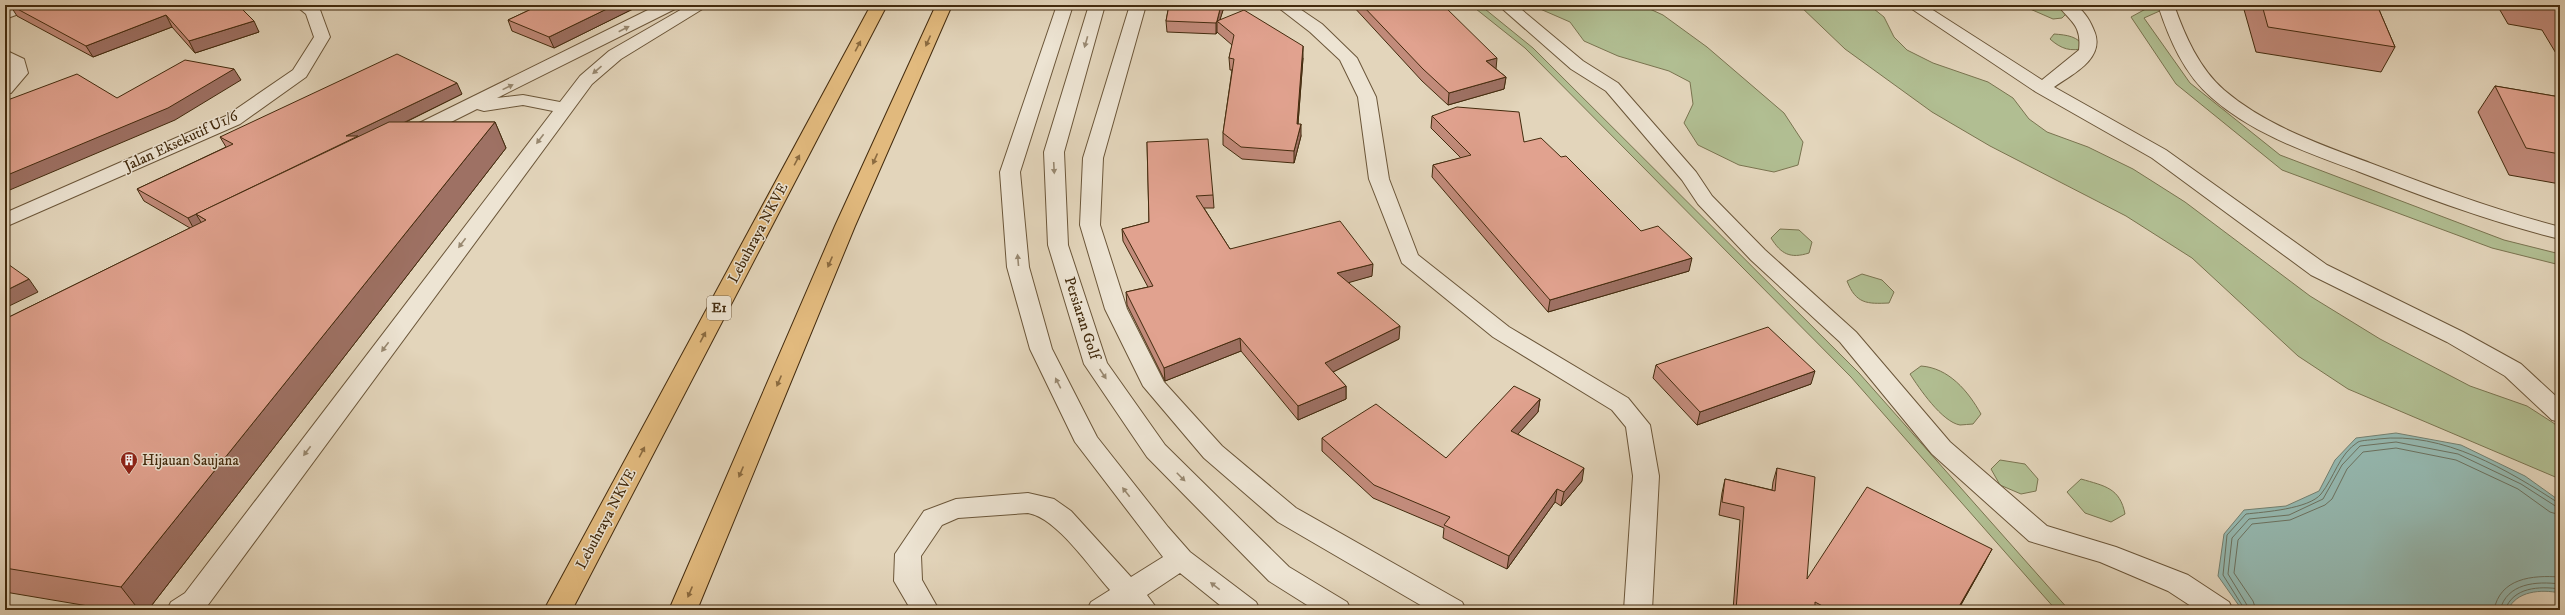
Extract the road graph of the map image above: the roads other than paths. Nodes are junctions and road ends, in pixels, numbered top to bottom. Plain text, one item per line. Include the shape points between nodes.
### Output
1 (28, 5) edge
2 (303, 5) edge
3 (672, 5) edge
4 (701, 5) edge
5 (879, 5) edge
6 (944, 5) edge
7 (1065, 5) edge
8 (1097, 5) edge
9 (1138, 5) edge
10 (1283, 5) edge
11 (1506, 5) edge
12 (1914, 5) edge
13 (2068, 5) edge
14 (2166, 5) edge
15 (5, 14) edge
16 (5, 55) edge
17 (2042, 88) junction
18 (5, 89) edge
19 (564, 108) junction
20 (460, 110) junction
21 (396, 142) edge
22 (5, 221) edge
23 (2560, 232) edge
24 (2560, 414) edge
25 (1181, 560) junction
26 (1136, 602) edge
27 (181, 610) edge
28 (558, 610) edge
29 (683, 610) edge
30 (925, 610) edge
31 (1101, 610) edge
32 (1246, 610) edge
33 (1337, 610) edge
34 (1452, 610) edge
35 (1638, 610) edge
36 (2219, 610) edge

1 - 15 street
2 - 22 street, Jalan Eksekutif U1/6 via 313,12 322,37 300,74 233,120
20 -> 3 street
4 -> 19 street via 615,55 586,80
28 -> 5 highway, Lebuhraya NKVE / E1
6 -> 29 highway via 845,226
25 -> 7 street via 1088,442 1041,349 1018,267 1010,172
8 -> 33 street, Persiaran Golf via 1054,152 1058,245 1096,364 1156,451 1279,574
9 - 34 street via 1093,158 1090,225 1116,309 1155,386 1213,452 1287,515
10 - 35 street via 1316,28 1348,58 1367,97 1379,180 1408,258 1500,332 1620,404 1638,425 1646,476
11 - 36 street via 1577,65 1612,87 1689,176 1705,200 1758,255 1848,337 1941,448 2038,534 2107,554 2178,583
12 - 17 street
13 - 17 street via 2080,18 2089,41 2088,51 2079,61
14 - 23 street via 2172,25 2202,78 2242,113 2307,146 2434,195
16 - 18 street via 18,63 19,73
17 - 24 street via 2158,154 2206,186 2319,270 2455,337 2513,370
19 - 20 street via 523,100
19 -> 27 street via 195,601
20 - 21 street
25 - 26 street
32 -> 25 street
26 - 30 street via 1062,518 1045,506 1028,503 956,509 933,518 908,554 908,581
26 - 31 street

